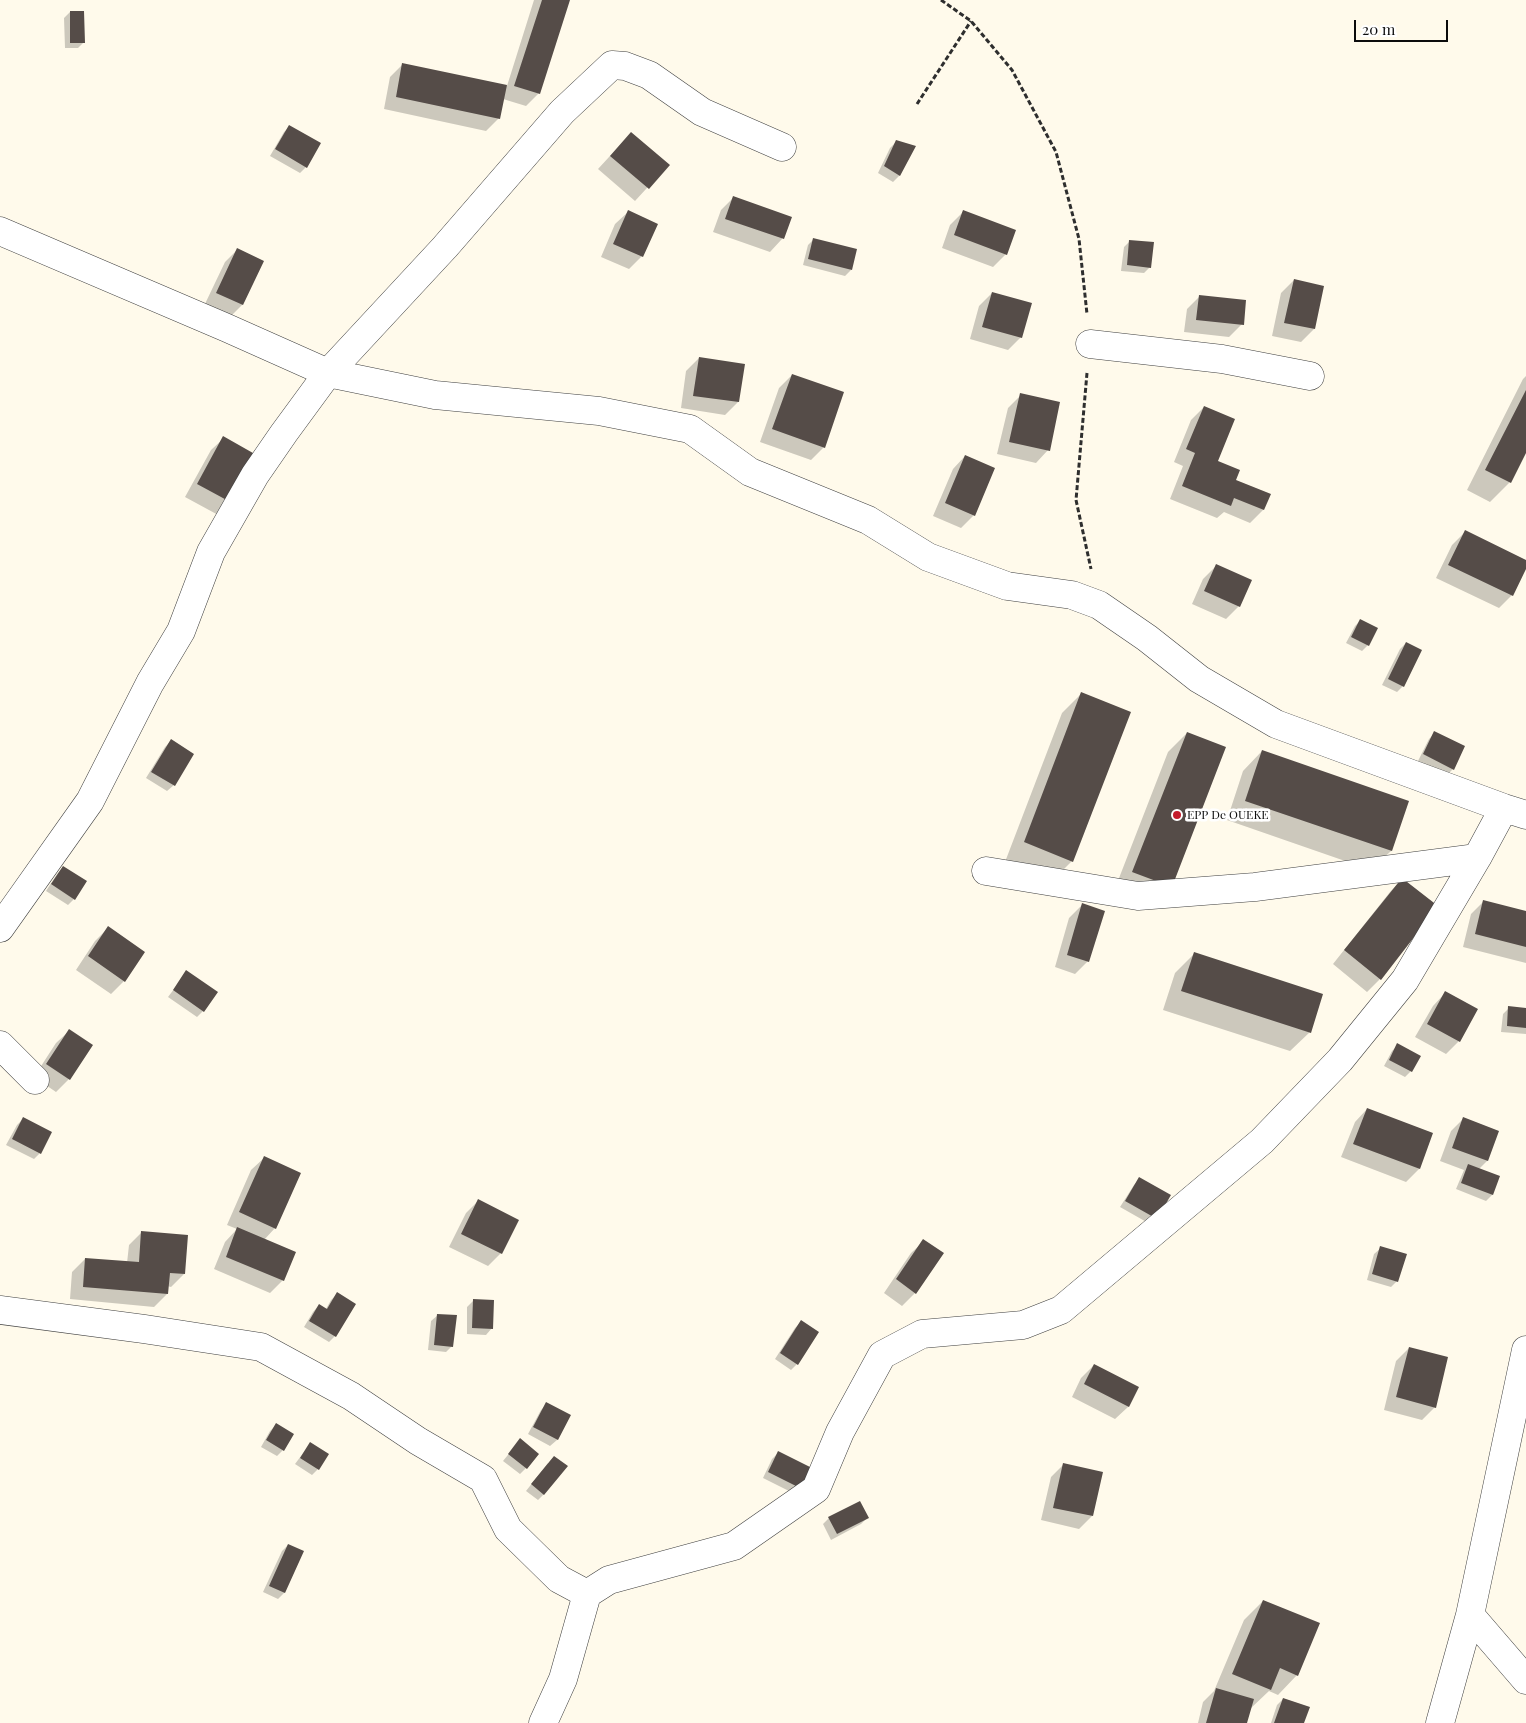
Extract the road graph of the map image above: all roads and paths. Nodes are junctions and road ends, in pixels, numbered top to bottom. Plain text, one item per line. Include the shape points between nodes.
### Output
1 (941, 0) edge
2 (971, 22) junction
3 (917, 104) dead end
4 (782, 147) dead end
5 (0, 231) edge
6 (1090, 344) junction
7 (328, 373) junction
8 (1310, 376) dead end
9 (1099, 605) junction
10 (1515, 812) edge
11 (1477, 858) junction
12 (986, 871) dead end
13 (0, 928) edge
14 (0, 1045) edge
15 (35, 1080) dead end
16 (0, 1310) edge
17 (1526, 1350) edge
18 (587, 1594) junction
19 (1470, 1615) junction
20 (1526, 1680) edge
21 (543, 1723) edge
22 (1440, 1723) edge

1 - 2 path
2 - 3 path
2 - 6 path via 1012,70 1056,152 1079,239
4 - 7 street via 702,112 649,75 612,65 562,112 445,247
5 - 7 street
6 - 8 street via 1222,359
6 - 9 path via 1076,500
7 - 9 street via 434,394 599,411 690,429 750,472 868,520 928,557 1007,586 1072,595
7 - 13 street via 255,475 211,552 181,631 150,683 90,801
9 - 10 street via 1148,638 1199,679 1276,724
10 - 11 street
11 - 12 street via 1256,887 1138,896
11 - 18 street via 1405,980 1340,1060 1262,1141 1061,1310 1023,1325 922,1334 882,1355 840,1432 816,1489 734,1546 609,1580
14 - 15 street
16 - 18 street via 261,1348 351,1396 483,1480 508,1529 559,1579
17 - 19 street
18 - 21 street via 563,1679
19 - 20 street
19 - 22 street

